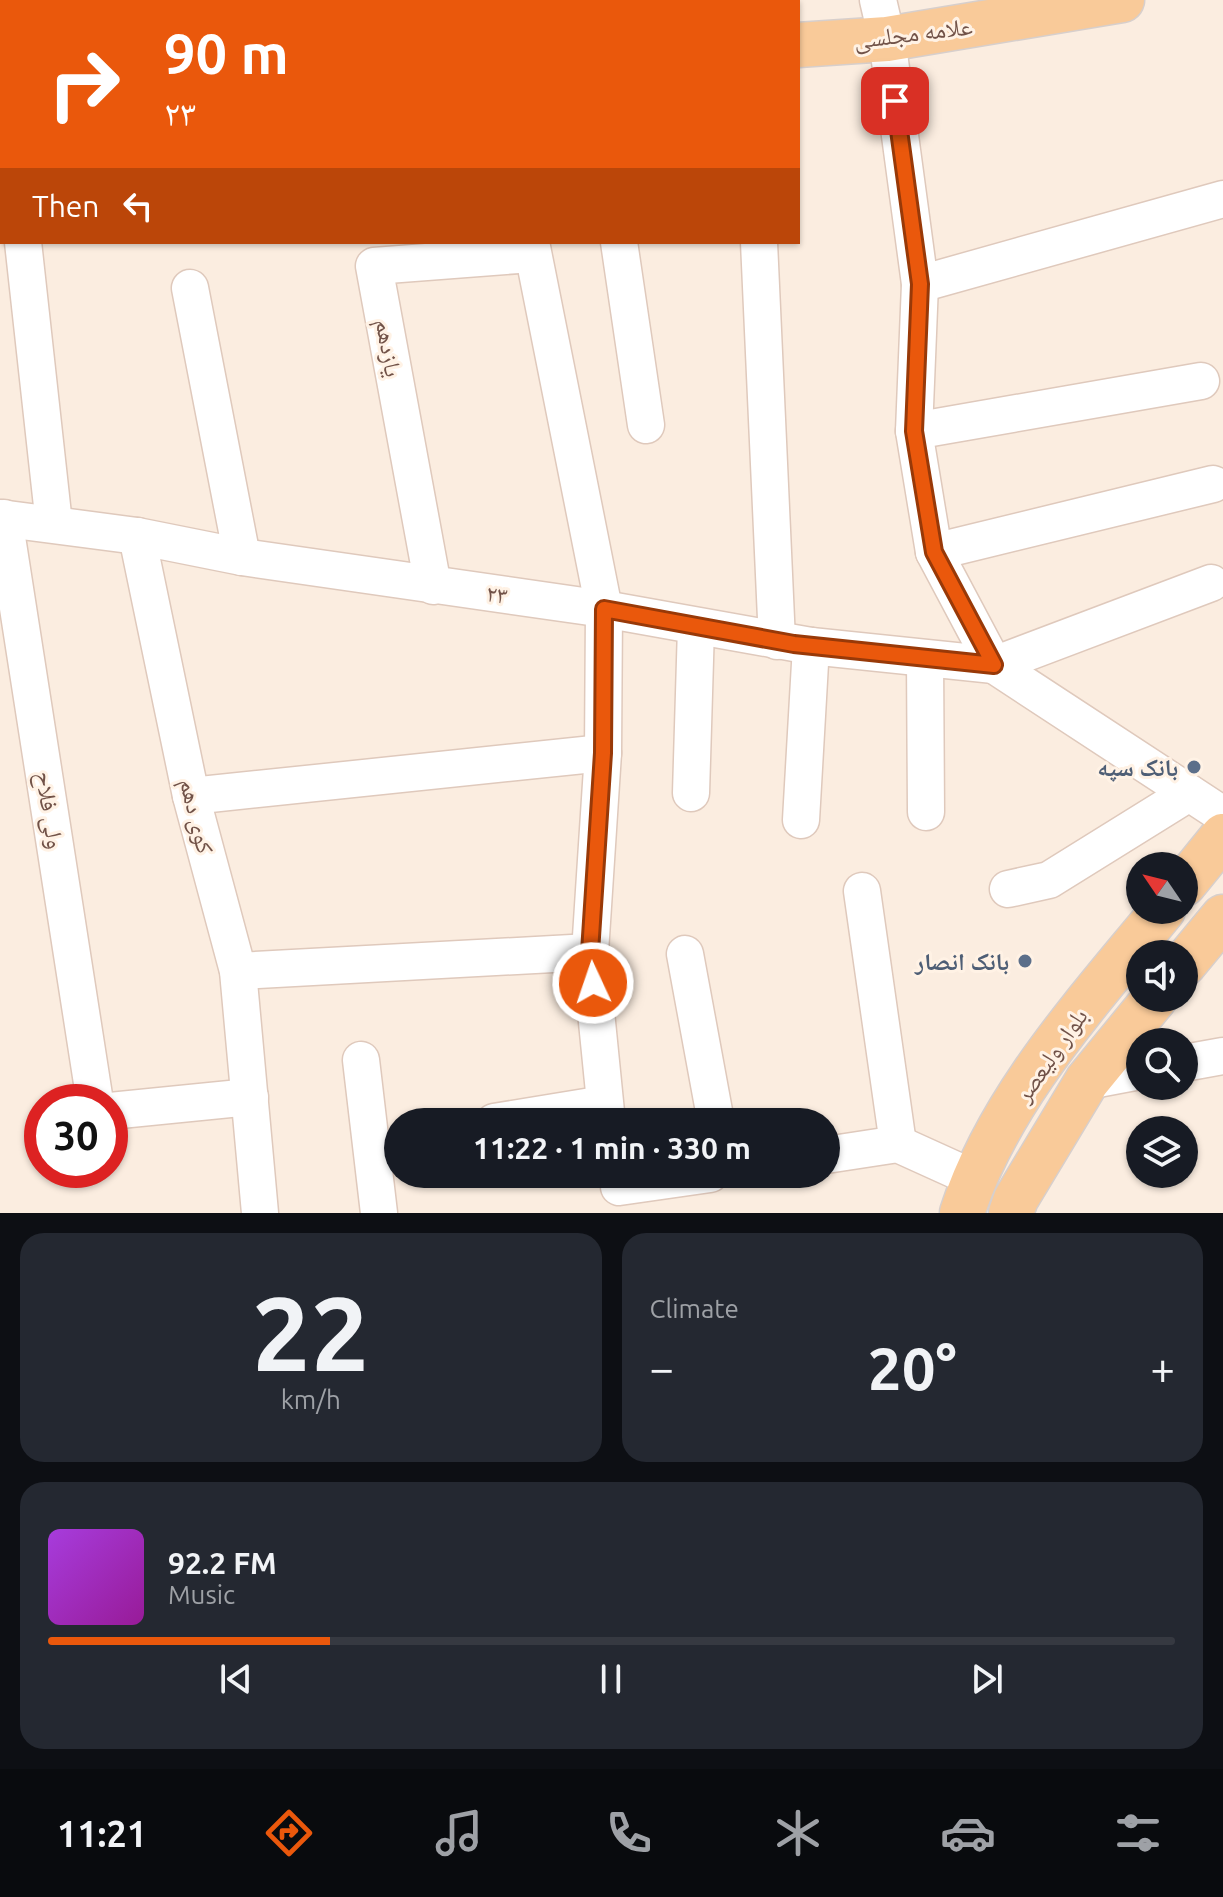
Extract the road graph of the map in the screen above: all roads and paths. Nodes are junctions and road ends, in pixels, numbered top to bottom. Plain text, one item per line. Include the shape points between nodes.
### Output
1 (1122, 0) edge
2 (883, 20) edge
3 (800, 44) edge
4 (1223, 199) edge
5 (23, 244) edge
6 (619, 244) edge
7 (759, 244) edge
8 (532, 248) edge
9 (920, 284) junction
10 (190, 288) dead end
11 (1201, 381) dead end
12 (646, 425) dead end
13 (914, 431) junction
14 (1213, 484) dead end
15 (2, 518) edge
16 (54, 524) junction
17 (137, 536) junction
18 (934, 552) junction
19 (242, 557) junction
20 (1211, 583) dead end
21 (433, 586) junction
22 (604, 609) junction
23 (696, 627) junction
24 (794, 644) junction
25 (925, 659) junction
26 (994, 665) junction
27 (603, 753) junction
28 (691, 793) dead end
29 (1189, 793) junction
30 (191, 796) junction
31 (926, 812) dead end
32 (1223, 815) edge
33 (801, 820) dead end
34 (1223, 836) edge
35 (1198, 867) edge
36 (1008, 889) dead end
37 (862, 891) dead end
38 (1223, 917) edge
39 (1152, 924) edge
40 (1198, 947) edge
41 (590, 952) junction
42 (685, 954) dead end
43 (238, 971) junction
44 (1144, 1012) edge
45 (1223, 1056) edge
46 (361, 1060) dead end
47 (1198, 1060) edge
48 (1126, 1074) edge
49 (1087, 1081) junction
50 (92, 1084) edge
51 (250, 1097) junction
52 (606, 1108) edge
53 (713, 1108) edge
54 (128, 1109) edge
55 (384, 1140) edge
56 (898, 1144) junction
57 (840, 1153) edge
58 (967, 1196) edge
59 (260, 1213) edge
60 (379, 1213) edge
61 (1011, 1213) edge

1 - 2 main road, علامه مجلسی
2 - 3 main road, علامه مجلسی
2 - 9 street
4 - 9 street
5 - 16 street
6 - 12 street
7 - 24 street
8 - 21 street, یازدهم via 374,266
8 - 22 street
9 - 13 street
10 - 19 street
11 - 13 street
13 - 18 street
14 - 18 street
15 - 16 street, ۲۳
15 - 50 street, ولی فلاح
16 - 17 street, ۲۳
17 - 19 street, ۲۳
17 - 30 street, کوی دهم
18 - 26 street
19 - 21 street, ۲۳
20 - 26 street
21 - 22 street, ۲۳
22 - 23 street, ۲۳
22 - 27 street
23 - 24 street, ۲۳
23 - 28 street
24 - 25 street, ۲۳
24 - 33 street
25 - 26 street, ۲۳
25 - 31 street
26 - 29 street
27 - 30 street
27 - 41 street
29 - 32 street
29 - 36 street via 1049,880
30 - 43 street, کوی دهم
34 - 35 main road
37 - 56 street
38 - 40 main road
39 - 58 main road, بلوار ولیعصر via 1039,1064
41 - 43 street
41 - 52 street
42 - 53 street
43 - 51 street, کوی دهم
44 - 49 main road, بلوار ولیعصر
45 - 47 street
46 - 55 street
48 - 49 street
49 - 61 main road, بلوار ولیعصر
51 - 54 street
51 - 59 street, کوی دهم
55 - 60 street
56 - 57 street
56 - 58 street

